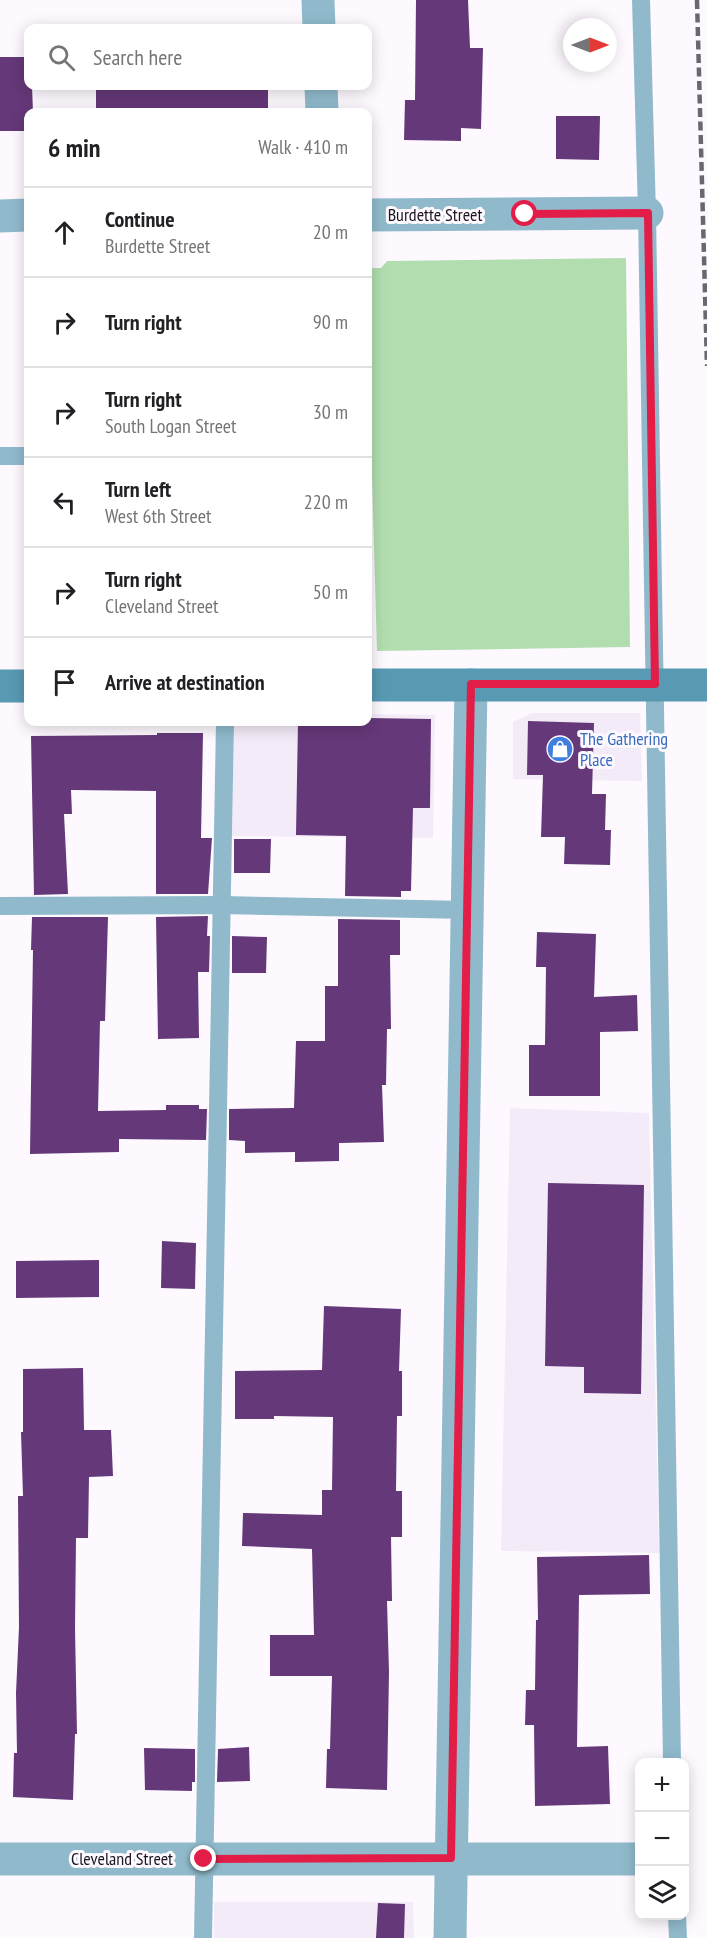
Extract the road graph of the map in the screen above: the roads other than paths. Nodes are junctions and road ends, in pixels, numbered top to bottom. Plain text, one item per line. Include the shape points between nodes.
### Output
1 (318, 0) edge
2 (641, 0) edge
3 (319, 24) edge
4 (321, 90) edge
5 (321, 108) edge
6 (648, 213) junction
7 (372, 214) edge
8 (24, 215) edge
9 (0, 216) edge
10 (0, 456) edge
11 (24, 456) edge
12 (372, 684) edge
13 (471, 684) junction
14 (655, 684) junction
15 (707, 684) edge
16 (0, 686) edge
17 (24, 686) edge
18 (225, 726) edge
19 (220, 905) junction
20 (0, 906) edge
21 (468, 910) junction
22 (672, 1758) edge
23 (451, 1858) junction
24 (0, 1859) edge
25 (204, 1859) junction
26 (635, 1859) edge
27 (677, 1920) edge
28 (202, 1938) edge
29 (450, 1938) edge
30 (678, 1938) edge

1 - 3 street
2 - 6 lane
4 - 5 street
6 - 7 street, Burdette Street
6 - 14 lane
8 - 9 street
10 - 11 lane
12 - 13 street
13 - 14 street
13 - 21 street
14 - 15 street
14 - 22 lane
16 - 17 street
18 - 19 lane
19 - 20 lane
19 - 21 lane
19 - 25 lane
21 - 23 street
23 - 25 street, Cleveland Street
23 - 26 street, Cleveland Street
23 - 29 street
24 - 25 street, Cleveland Street
25 - 28 lane
27 - 30 lane

